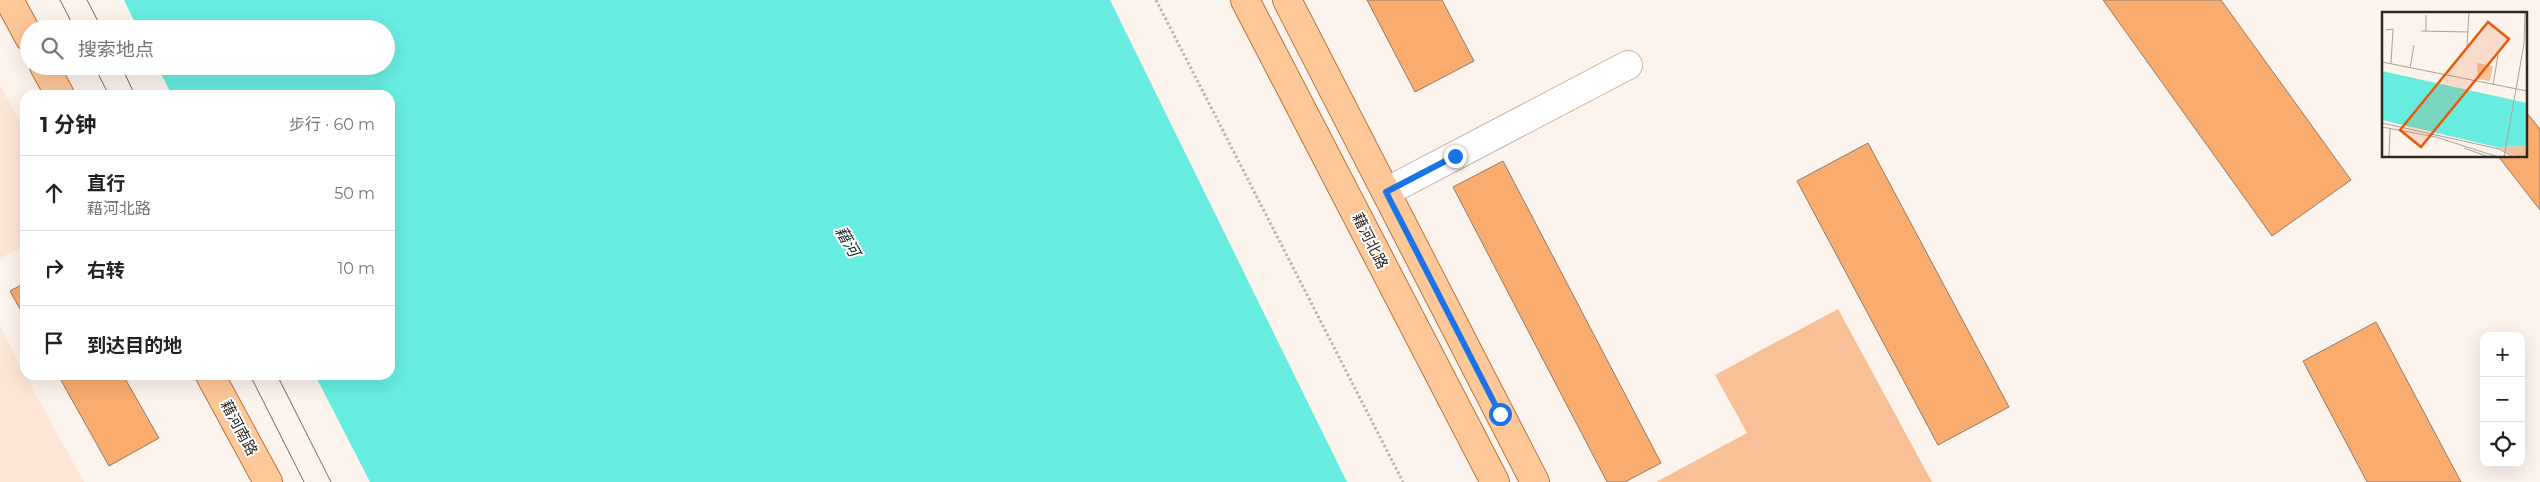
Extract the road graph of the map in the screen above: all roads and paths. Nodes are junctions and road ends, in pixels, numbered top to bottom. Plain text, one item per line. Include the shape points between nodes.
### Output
1 (9, 0) edge
2 (1156, 0) edge
3 (1245, 0) edge
4 (1287, 0) edge
5 (20, 20) edge
6 (1628, 65) dead end
7 (49, 75) edge
8 (57, 90) edge
9 (1386, 192) junction
10 (213, 380) edge
11 (268, 482) edge
12 (1403, 482) edge
13 (1495, 482) edge
14 (1535, 482) edge

1 - 5 main road
2 - 12 path
3 - 13 main road, 藉河北路
4 - 9 main road
6 - 9 lane
7 - 8 main road
9 - 14 main road
10 - 11 main road, 藉河南路

